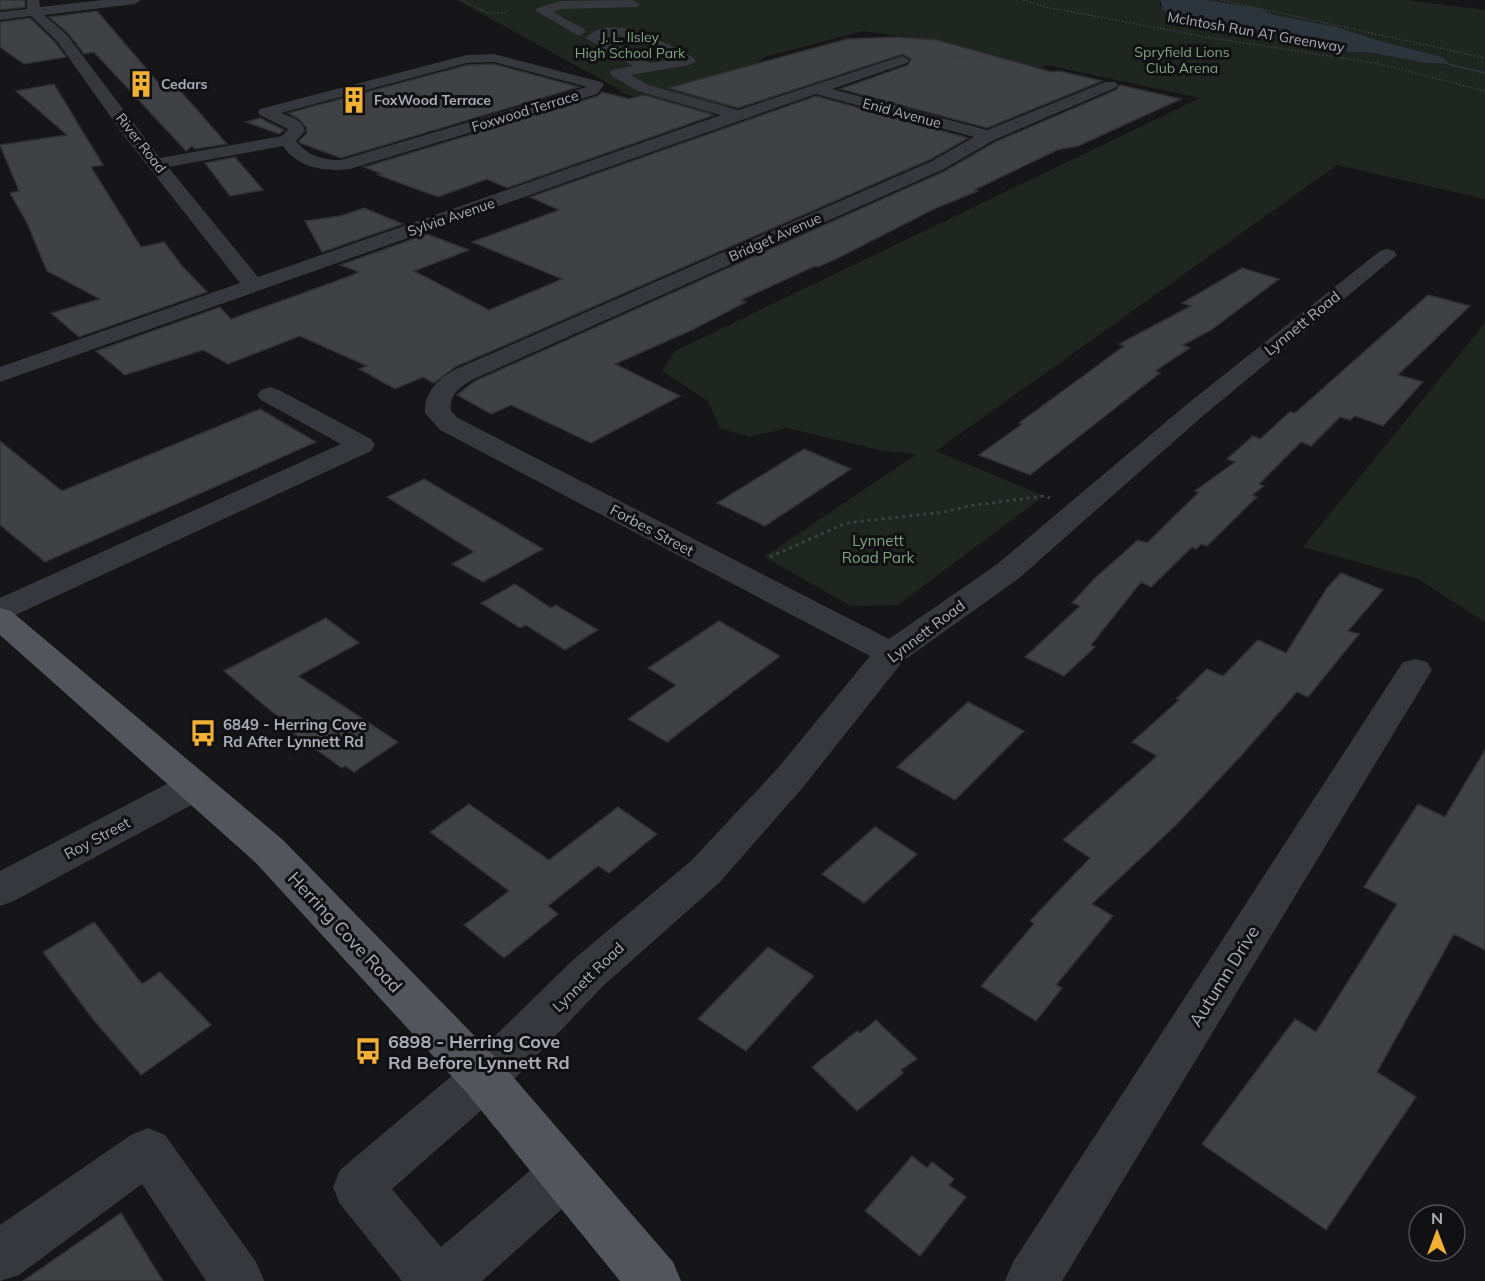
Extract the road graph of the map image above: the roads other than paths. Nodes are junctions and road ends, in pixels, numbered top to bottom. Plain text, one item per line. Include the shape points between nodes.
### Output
1 (135, 0) edge
2 (34, 6) edge
3 (0, 16) edge
4 (579, 32) junction
5 (560, 42) dead end
6 (902, 60) road end
7 (648, 68) junction
8 (1110, 85) dead end
9 (815, 89) junction
10 (738, 115) junction
11 (988, 136) junction
12 (287, 140) junction
13 (157, 164) junction
14 (1387, 255) dead end
15 (254, 286) junction
16 (0, 375) edge
17 (443, 391) joint
18 (270, 395) dead end
19 (0, 610) edge
20 (0, 618) edge
21 (891, 653) junction
22 (1416, 670) dead end
23 (193, 787) junction
24 (0, 890) edge
25 (484, 1078) junction
26 (564, 1174) junction
27 (0, 1256) edge
28 (237, 1281) edge
29 (436, 1281) edge
30 (442, 1281) edge
31 (654, 1281) edge
32 (1032, 1281) edge

1 - 2 street
2 - 3 street
2 - 13 street, River Road
4 - 4 street via 633,4 560,5 542,11
4 - 5 street
6 - 9 street, Sylvia Avenue
7 - 7 street via 689,62 625,31 602,32 593,38
7 - 10 street via 617,73 643,88
8 - 11 street, Bridget Avenue
9 - 10 street, Sylvia Avenue
9 - 11 street, Enid Avenue
10 - 15 street, Sylvia Avenue
11 - 17 street, Bridget Avenue via 938,165 465,374
12 - 12 street, Foxwood Terrace via 297,131 296,126 266,112 467,59 494,58 596,86 592,91 350,165 313,162
12 - 13 street
13 - 15 street, River Road
14 - 21 street, Lynnett Road via 1195,410 1007,573
15 - 16 street, Sylvia Avenue
17 - 21 street, Forbes Street via 437,409 449,424
18 - 19 street via 362,446
20 - 23 main road, Herring Cove Road
21 - 25 street, Lynnett Road via 791,777 705,872 589,972
22 - 32 street, Autumn Drive
23 - 24 street, Roy Street
23 - 25 main road, Herring Cove Road via 268,851
25 - 26 main road, Herring Cove Road
25 - 29 street, Lynnett Road via 358,1187
26 - 30 street
26 - 31 main road, Herring Cove Road
27 - 28 street via 148,1151

